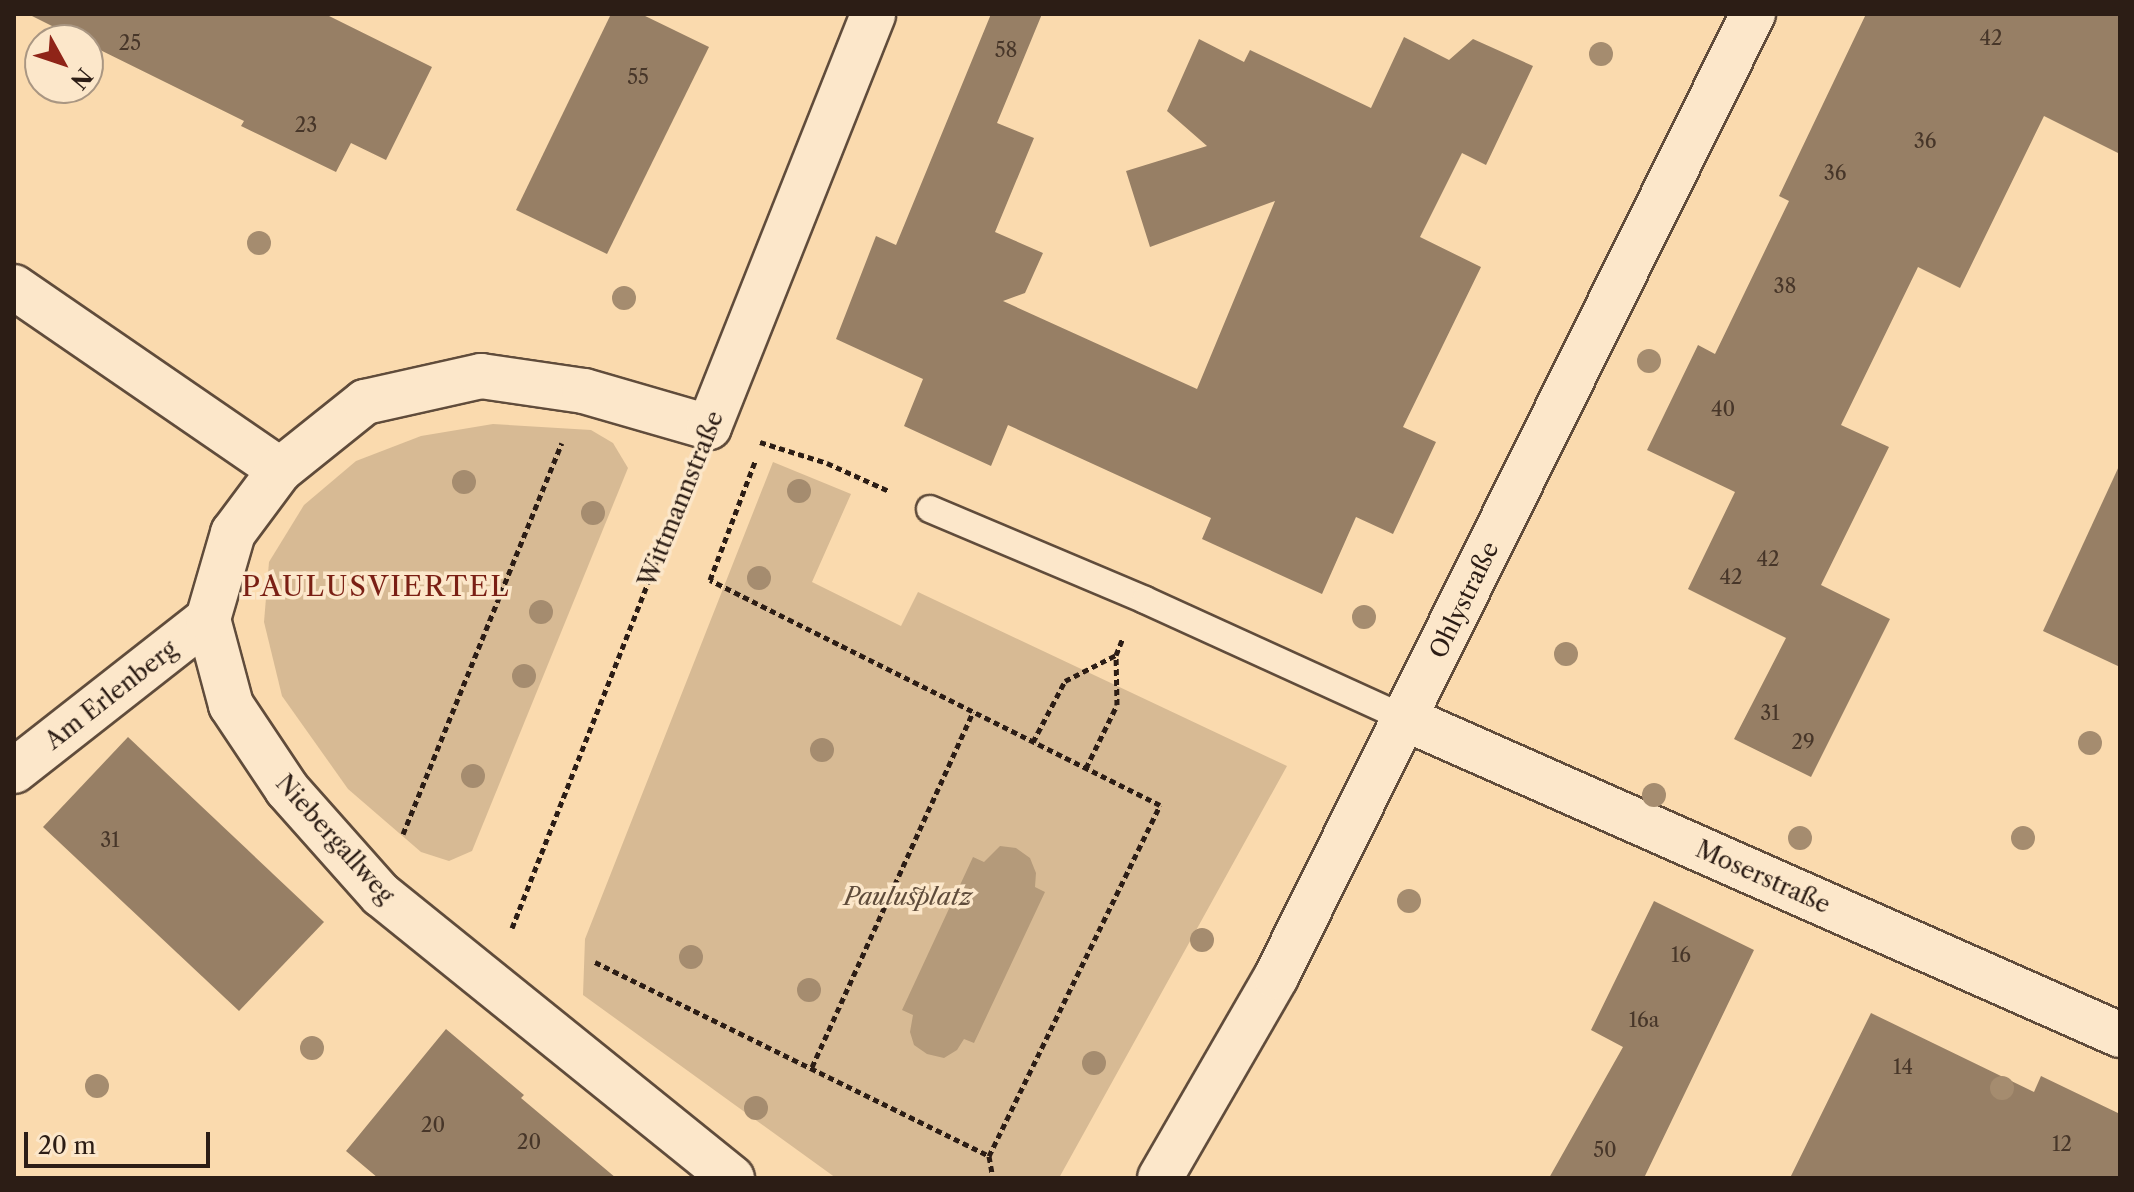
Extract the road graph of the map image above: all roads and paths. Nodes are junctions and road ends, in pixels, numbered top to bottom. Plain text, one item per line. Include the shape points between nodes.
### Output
1 (873, 14) edge
2 (1753, 14) edge
3 (14, 287) edge
4 (584, 391) junction
5 (709, 427) junction
6 (762, 443) junction
7 (280, 470) junction
8 (930, 509) joint
9 (1139, 598) junction
10 (208, 619) junction
11 (1116, 655) junction
12 (973, 712) junction
13 (1406, 719) junction
14 (1033, 742) junction
15 (1086, 768) junction
16 (14, 771) edge
17 (401, 838) dead end
18 (595, 962) dead end
19 (490, 984) junction
20 (2120, 1035) edge
21 (812, 1067) junction
22 (989, 1156) junction
23 (732, 1178) edge
24 (993, 1178) edge
25 (1160, 1178) edge

1 - 5 street, Wittmannstraße
2 - 13 street, Ohlystraße
3 - 7 street
4 - 5 street
4 - 7 street via 481,376 365,402
4 - 17 path
5 - 6 path
5 - 19 path, Wittmannstraße
6 - 8 path via 827,463
6 - 12 path via 710,580
7 - 10 street via 233,533
8 - 9 lane
9 - 11 path
9 - 13 lane
10 - 16 street, Am Erlenberg
10 - 19 street, Niebergallweg via 231,705 287,789 381,895
11 - 14 path via 1065,681
11 - 15 path via 1117,705
12 - 14 path
12 - 21 path
13 - 20 street, Moserstraße
13 - 25 street, Ohlystraße via 1276,977
14 - 15 path
15 - 22 path via 1160,805
18 - 21 path
19 - 23 street, Niebergallweg
21 - 22 path
22 - 24 path

